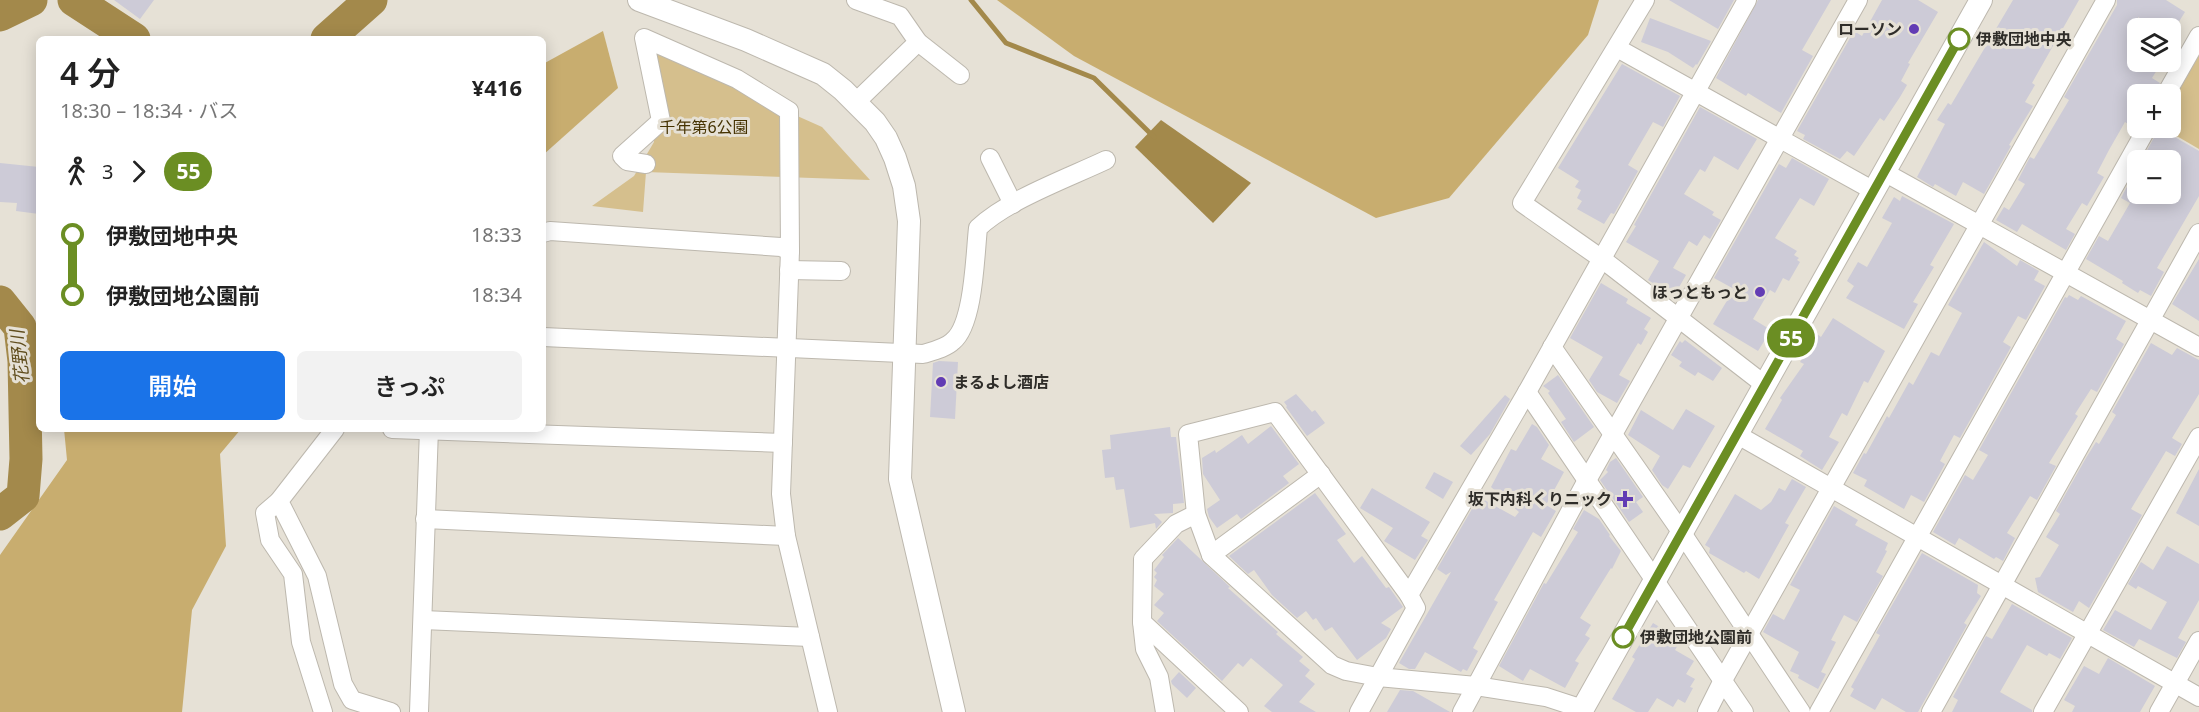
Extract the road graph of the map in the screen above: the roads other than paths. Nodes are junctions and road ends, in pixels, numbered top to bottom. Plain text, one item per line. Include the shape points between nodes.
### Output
1 (639, 0) edge
2 (856, 0) edge
3 (1646, 0) edge
4 (1747, 0) edge
5 (1858, 0) edge
6 (1981, 0) edge
7 (2106, 0) edge
8 (2199, 36) edge
9 (918, 42) junction
10 (1617, 48) junction
11 (960, 75) dead end
12 (2172, 84) edge
13 (1695, 91) junction
14 (856, 102) junction
15 (1779, 137) junction
16 (2141, 138) edge
17 (990, 158) dead end
18 (1106, 160) dead end
19 (646, 164) dead end
20 (1879, 181) junction
21 (1013, 204) junction
22 (1979, 224) junction
23 (546, 232) edge
24 (2199, 233) edge
25 (790, 250) junction
26 (1602, 259) junction
27 (789, 270) junction
28 (841, 271) dead end
29 (2065, 272) junction
30 (1678, 318) junction
31 (2149, 319) junction
32 (546, 338) edge
33 (786, 347) junction
34 (1552, 347) junction
35 (2199, 347) edge
36 (905, 352) junction
37 (1765, 385) junction
38 (1527, 392) junction
39 (333, 432) edge
40 (429, 432) edge
41 (488, 432) edge
42 (1613, 434) junction
43 (1736, 434) junction
44 (2199, 437) edge
45 (783, 442) junction
46 (1321, 474) junction
47 (1586, 482) junction
48 (1831, 488) junction
49 (279, 501) junction
50 (1196, 514) junction
51 (425, 519) junction
52 (1682, 533) junction
53 (786, 536) junction
54 (1916, 536) junction
55 (1211, 555) junction
56 (1655, 580) junction
57 (2002, 585) junction
58 (1409, 595) junction
59 (423, 620) junction
60 (1142, 622) junction
61 (2088, 634) junction
62 (1748, 635) junction
63 (810, 637) junction
64 (2199, 641) edge
65 (1378, 677) junction
66 (1723, 680) junction
67 (2175, 684) junction
68 (1476, 686) junction
69 (2199, 697) edge
70 (1582, 711) edge
71 (323, 712) edge
72 (391, 712) edge
73 (419, 712) edge
74 (828, 712) edge
75 (954, 712) edge
76 (1165, 712) edge
77 (1239, 712) edge
78 (1359, 712) edge
79 (1462, 712) edge
80 (1707, 712) edge
81 (1744, 712) edge
82 (1801, 712) edge
83 (1819, 712) edge
84 (1931, 712) edge
85 (2043, 712) edge
86 (2159, 712) edge

1 - 14 street via 823,74
2 - 9 street via 900,16
3 - 10 street
4 - 13 street
5 - 15 street
6 - 20 street
7 - 22 street
8 - 12 street
9 - 11 street
9 - 14 street
10 - 13 street
10 - 26 street via 1522,203
13 - 15 street
13 - 26 street
14 - 36 street via 886,138 904,186 909,221
15 - 20 street
15 - 30 street
16 - 29 street
17 - 21 street
18 - 21 street
19 - 25 street via 621,156 661,122 644,38 737,79 789,111
20 - 22 street
20 - 37 street
21 - 36 street via 978,228 971,298 954,341 929,352
22 - 29 street
22 - 48 street
23 - 25 street
24 - 31 street
25 - 27 street
26 - 30 street
26 - 34 street
27 - 28 street
27 - 33 street
29 - 31 street
29 - 54 street
30 - 37 street
30 - 42 street
31 - 35 street
31 - 57 street
32 - 33 street
33 - 36 street
33 - 45 street
34 - 38 street
34 - 42 street
36 - 75 street via 900,479
37 - 43 street
38 - 47 street
38 - 58 street
39 - 49 street
40 - 51 street
41 - 45 street
42 - 47 street
42 - 52 street
43 - 48 street
43 - 52 street
44 - 61 street
45 - 53 street via 780,494
46 - 50 street via 1275,412 1188,434
46 - 55 street
46 - 58 street
47 - 56 street
47 - 68 street
48 - 54 street
48 - 62 street
49 - 71 street via 265,513 270,540 293,574 301,642
49 - 72 street via 317,576 344,684 352,700
50 - 55 street
50 - 60 street via 1176,524 1143,559
51 - 53 street
51 - 59 street
52 - 56 street
52 - 62 street
53 - 63 street
54 - 57 street
54 - 83 street
55 - 65 street via 1332,665
56 - 66 street
56 - 70 street
57 - 61 street
57 - 84 street
58 - 65 street via 1416,608
59 - 63 street
59 - 73 street
60 - 76 street via 1145,649 1159,677
60 - 77 street
61 - 67 street
61 - 85 street
62 - 66 street
62 - 82 street
63 - 74 street
64 - 67 street
65 - 68 street
65 - 78 street
66 - 80 street
66 - 81 street
67 - 69 street
67 - 86 street
68 - 70 street via 1546,697
68 - 79 street

